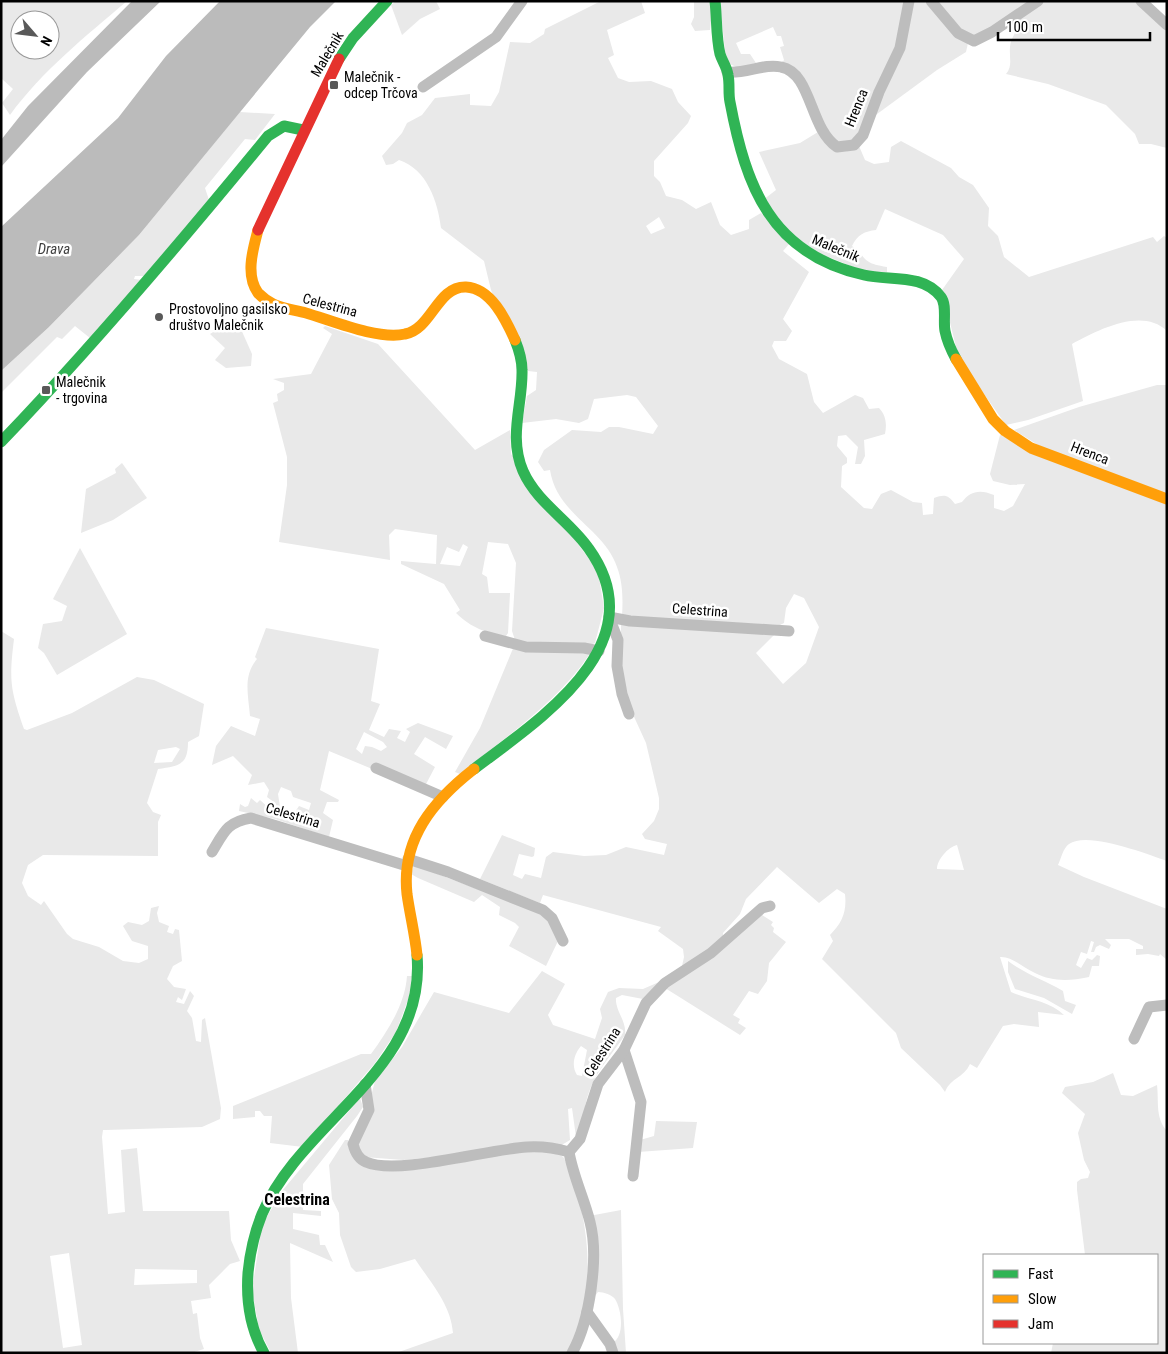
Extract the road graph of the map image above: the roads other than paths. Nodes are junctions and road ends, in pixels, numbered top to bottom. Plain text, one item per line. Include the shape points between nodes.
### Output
1 (387, 1) edge
2 (522, 1) edge
3 (715, 1) edge
4 (909, 1) edge
5 (931, 1) edge
6 (1038, 1) edge
7 (1140, 1) edge
8 (1167, 25) edge
9 (727, 72) junction
10 (423, 88) dead end
11 (303, 130) junction
12 (1005, 430) joint
13 (1, 442) edge
14 (1167, 499) edge
15 (609, 617) junction
16 (789, 631) dead end
17 (485, 636) dead end
18 (599, 651) junction
19 (629, 714) dead end
20 (376, 768) dead end
21 (443, 797) junction
22 (212, 852) dead end
23 (407, 862) junction
24 (770, 906) dead end
25 (563, 941) dead end
26 (1167, 1005) edge
27 (1134, 1039) dead end
28 (624, 1050) junction
29 (365, 1084) junction
30 (569, 1152) junction
31 (633, 1176) dead end
32 (588, 1312) junction
33 (261, 1350) edge
34 (572, 1353) edge
35 (613, 1353) edge

1 - 11 street, Malečnik via 346,47
2 - 10 street via 502,33
3 - 9 street, Malečnik via 720,55
4 - 9 street, Hrenca via 900,48 863,135 854,145 837,147 826,138 800,79 790,70 772,66
5 - 6 street via 958,33 974,41
7 - 8 street
9 - 12 street, Malečnik via 728,93 749,177 758,200 772,221 800,248 847,271 916,279 937,291 943,298 950,350 992,419
11 - 13 street via 287,124 279,125 268,136 170,256
11 - 15 street, Celestrina via 260,224 252,251 251,275 258,293 273,304 291,310 395,336 417,330 452,291 466,288 488,298 510,329 522,359 516,433 520,464 534,488 601,564 609,586
12 - 14 street, Hrenca via 1030,448
15 - 16 street, Celestrina
15 - 18 street, Celestrina
15 - 19 street, Celestrina via 618,640 617,666
17 - 18 street via 526,647
18 - 21 street, Celestrina via 583,677 569,691
20 - 21 street
21 - 23 street, Celestrina via 420,826
22 - 23 street, Celestrina via 225,829 236,820 251,818
23 - 25 street, Celestrina via 448,872 543,910 552,918
23 - 29 street, Celestrina via 405,887 417,956 417,992 406,1027
24 - 28 street, Celestrina via 762,908 711,954 665,983 646,1003
26 - 27 street via 1149,1007
28 - 30 street, Celestrina via 598,1084 580,1139
28 - 31 street via 641,1102
29 - 30 street via 369,1110 353,1144 360,1159 368,1163 406,1165 527,1146 552,1147
29 - 33 street, Celestrina via 280,1183 258,1221 246,1275 248,1303
30 - 32 street via 590,1223 593,1259
32 - 34 street
32 - 35 street

